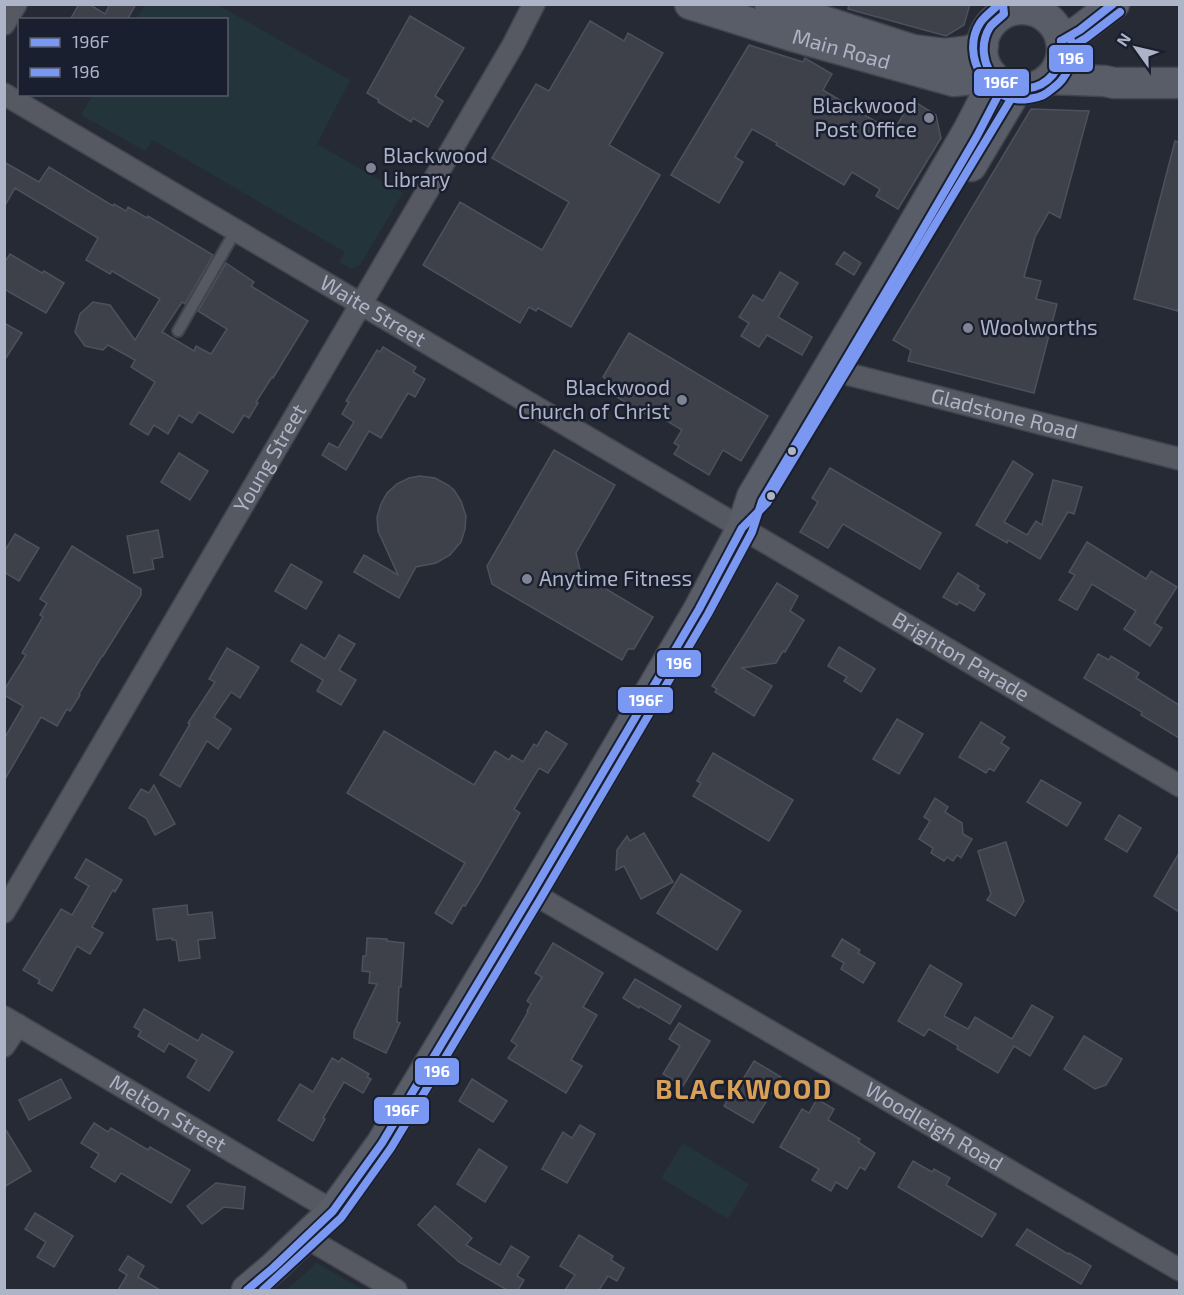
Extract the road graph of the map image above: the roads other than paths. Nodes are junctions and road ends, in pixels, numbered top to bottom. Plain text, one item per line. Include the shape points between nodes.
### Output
1 (16, 4) edge
2 (534, 4) edge
3 (690, 4) edge
4 (770, 4) edge
5 (1114, 4) edge
6 (1050, 8) edge
7 (1004, 9) edge
8 (4, 24) edge
9 (1062, 43) junction
10 (983, 45) junction
11 (1048, 79) junction
12 (1001, 80) junction
13 (954, 81) junction
14 (1105, 81) junction
15 (1179, 83) edge
16 (4, 94) edge
17 (968, 131) junction
18 (236, 231) junction
19 (361, 304) junction
20 (178, 331) dead end
21 (836, 371) junction
22 (1179, 459) edge
23 (742, 528) junction
24 (1179, 786) edge
25 (532, 893) junction
26 (4, 912) edge
27 (11, 1021) edge
28 (4, 1046) edge
29 (333, 1211) junction
30 (305, 1238) junction
31 (1179, 1270) edge
32 (247, 1290) edge
33 (396, 1290) edge

1 - 8 street
2 - 19 street, Young Street
3 - 13 main road, Main Road
4 - 10 main road, Main Road via 913,50 945,54
5 - 9 main road
6 - 7 main road
6 - 9 main road via 1046,17
7 - 10 main road via 989,28
9 - 11 main road via 1059,64
9 - 14 main road
10 - 12 main road via 984,58
11 - 12 main road via 1025,89
11 - 14 main road
12 - 13 main road, Main Road
12 - 17 main road
12 - 21 main road
13 - 17 main road
14 - 15 main road
16 - 18 street, Waite Street
17 - 21 main road
18 - 19 street, Waite Street
18 - 20 lane
19 - 23 street, Waite Street
19 - 26 street, Young Street
21 - 22 street, Gladstone Road
21 - 23 main road via 752,498
23 - 24 street, Brighton Parade
23 - 25 main road via 699,609
25 - 29 main road via 382,1143
25 - 31 street, Woodleigh Road
27 - 28 street
27 - 29 street, Melton Street
29 - 30 main road
30 - 32 main road
30 - 33 street

